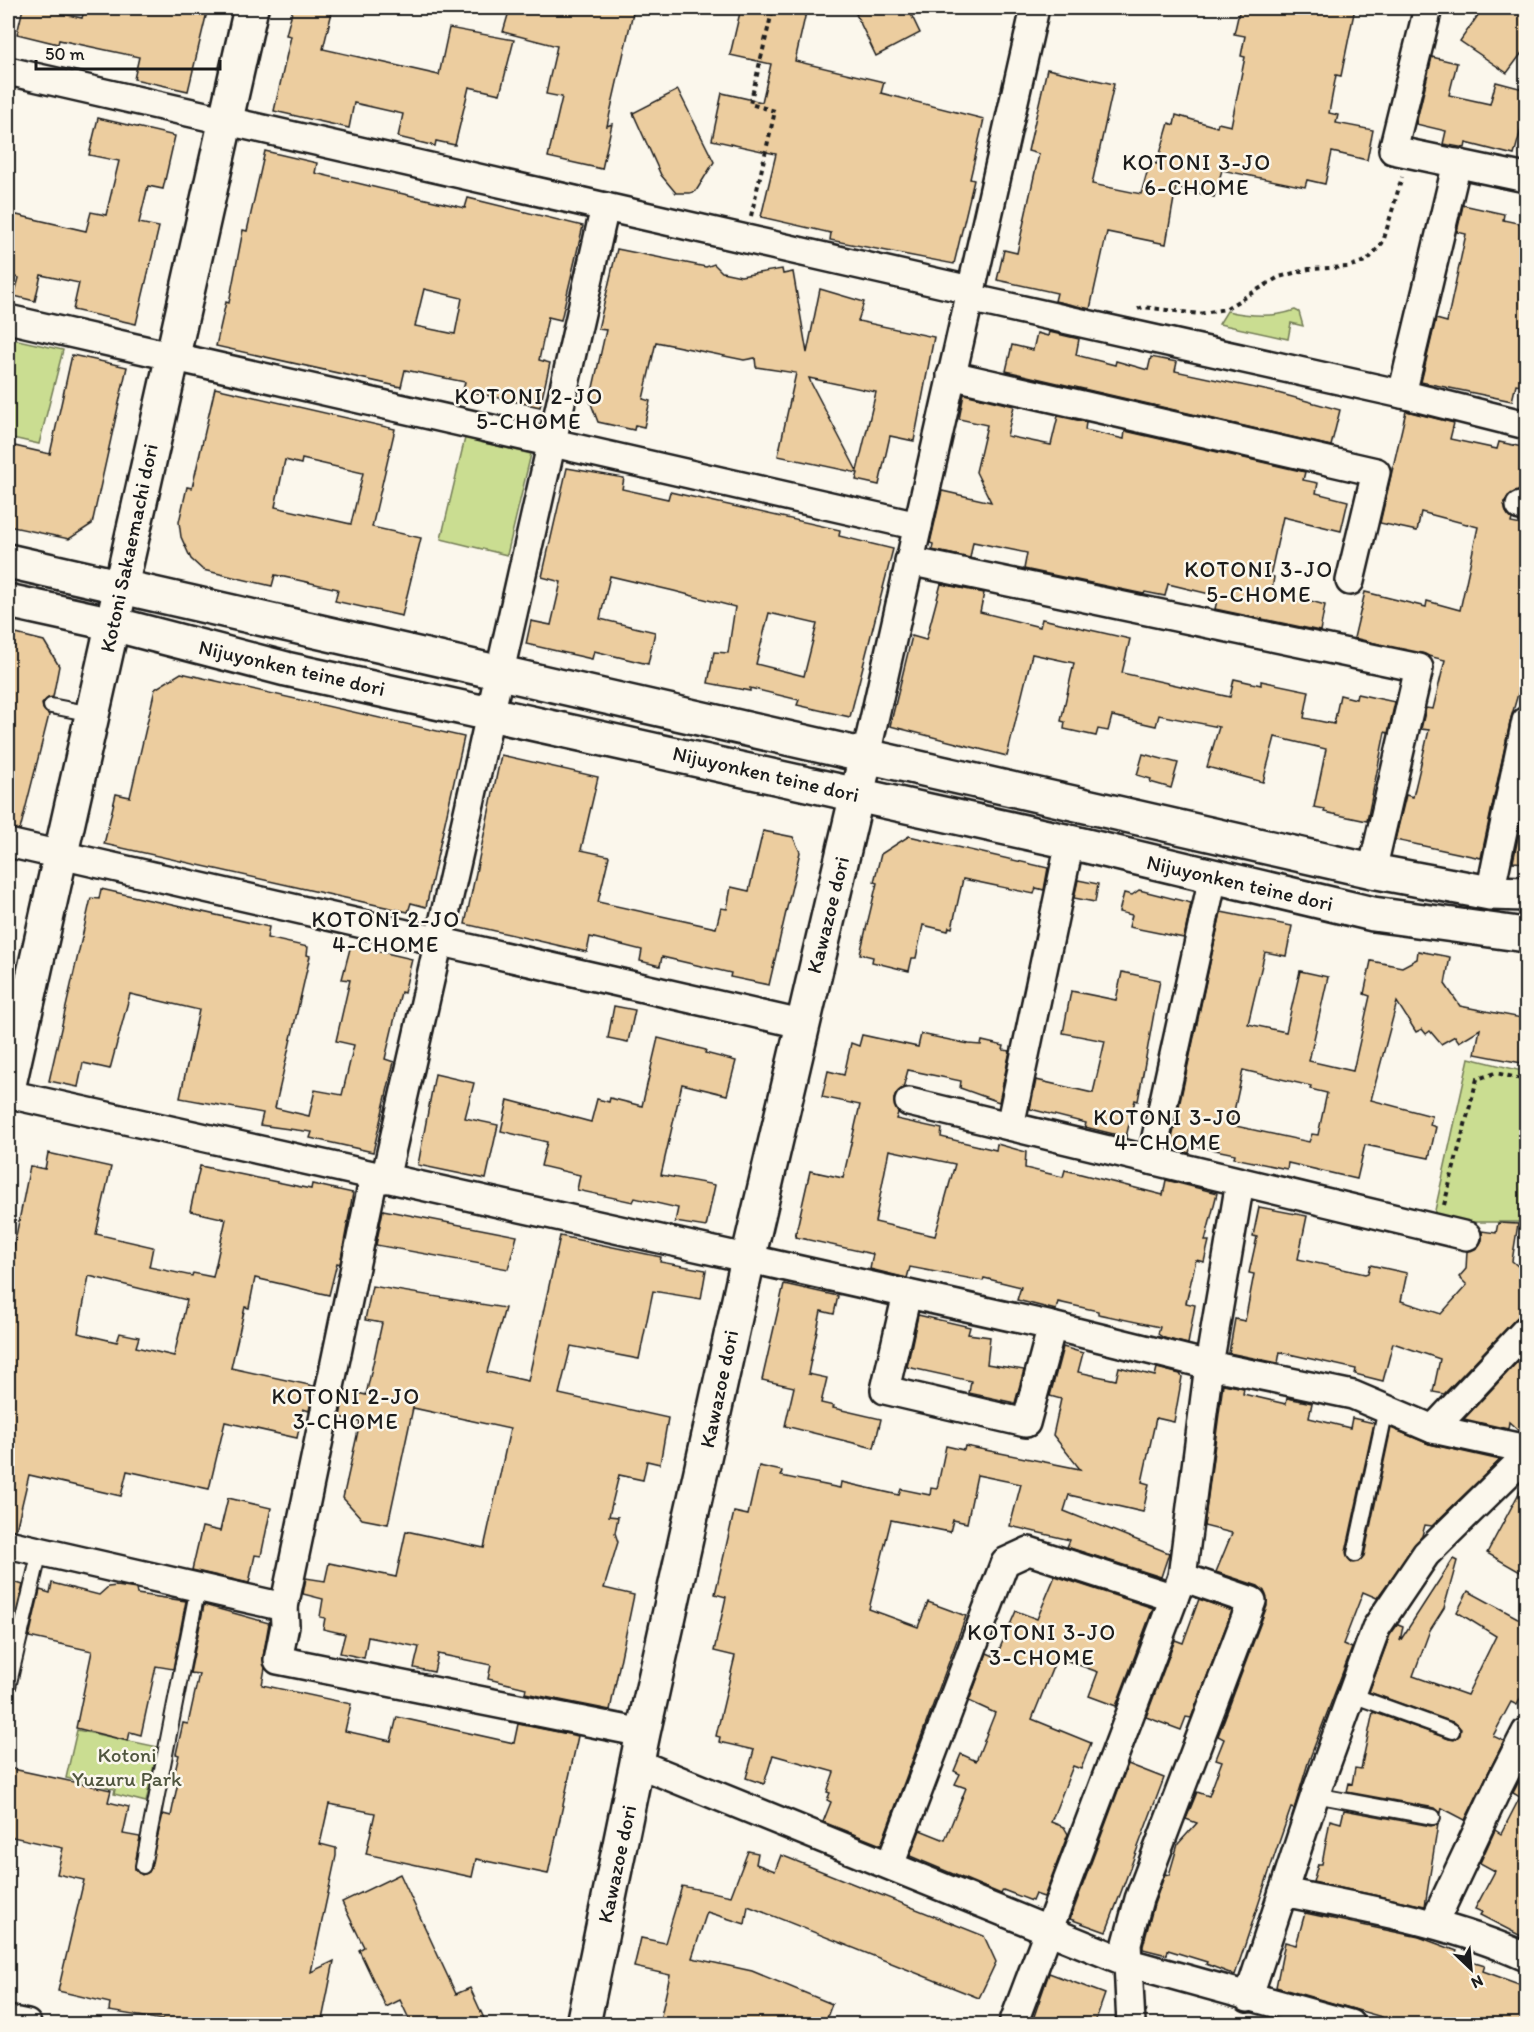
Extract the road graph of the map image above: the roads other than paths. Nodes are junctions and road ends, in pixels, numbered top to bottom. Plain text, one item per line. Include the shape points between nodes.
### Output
1 (251, 8) edge
2 (1035, 8) edge
3 (1428, 8) edge
4 (8, 71) edge
5 (226, 121) junction
6 (1457, 163) junction
7 (1527, 178) edge
8 (605, 207) junction
9 (970, 294) junction
10 (8, 319) edge
11 (172, 357) junction
12 (951, 375) junction
13 (1402, 394) junction
14 (1525, 418) edge
15 (552, 443) junction
16 (918, 526) junction
17 (8, 561) edge
18 (909, 561) junction
19 (1350, 581) dead end
20 (121, 588) junction
21 (8, 601) edge
22 (113, 624) junction
23 (501, 675) junction
24 (51, 706) dead end
25 (92, 714) junction
26 (492, 714) junction
27 (1527, 721) edge
28 (866, 755) junction
29 (857, 794) junction
30 (1070, 842) junction
31 (8, 843) edge
32 (60, 855) junction
33 (1372, 871) junction
34 (1213, 877) junction
35 (1490, 893) junction
36 (1527, 894) edge
37 (1527, 935) edge
38 (440, 941) junction
39 (801, 1024) junction
40 (8, 1089) edge
41 (8, 1094) edge
42 (909, 1102) dead end
43 (1010, 1126) junction
44 (1151, 1160) junction
45 (380, 1177) junction
46 (1240, 1182) junction
47 (1467, 1236) dead end
48 (748, 1259) junction
49 (907, 1294) junction
50 (1052, 1326) junction
51 (1527, 1330) edge
52 (1209, 1365) junction
53 (1386, 1409) junction
54 (1433, 1429) junction
55 (1527, 1449) edge
56 (1527, 1456) edge
57 (8, 1544) edge
58 (40, 1551) junction
59 (1355, 1554) dead end
60 (198, 1587) junction
61 (1178, 1587) junction
62 (284, 1607) junction
63 (8, 1687) edge
64 (1352, 1695) junction
65 (1452, 1731) dead end
66 (1527, 1732) edge
67 (641, 1749) junction
68 (1315, 1796) junction
69 (1433, 1817) dead end
70 (890, 1865) junction
71 (143, 1866) dead end
72 (1283, 1892) junction
73 (1434, 1923) junction
74 (1048, 1930) junction
75 (1527, 1957) edge
76 (1129, 1963) junction
77 (1248, 1998) junction
78 (8, 2020) edge
79 (27, 2025) edge
80 (584, 2025) edge
81 (1013, 2025) edge
82 (1131, 2025) edge
83 (1350, 2025) edge

1 - 5 street, Kotoni Sakaemachi dori
2 - 9 street
3 - 6 street via 1393,150
4 - 5 street
5 - 8 street
5 - 11 street, Kotoni Sakaemachi dori
6 - 7 street
6 - 13 street
8 - 9 street
8 - 15 street
9 - 12 street
9 - 13 street
10 - 11 street
11 - 15 street
11 - 20 street, Kotoni Sakaemachi dori
12 - 16 street
12 - 19 street via 1376,472
13 - 14 street
15 - 16 street
15 - 23 street
16 - 18 street
17 - 20 street, Nijuyonken teine dori
18 - 28 street
18 - 33 street via 1419,668
20 - 22 street, Kotoni Sakaemachi dori
20 - 23 street, Nijuyonken teine dori
21 - 22 street, Nijuyonken teine dori
22 - 25 street, Kotoni Sakaemachi dori
22 - 26 street, Nijuyonken teine dori via 286,669
23 - 26 street
23 - 28 street, Nijuyonken teine dori
24 - 25 lane
25 - 32 street, Kotoni Sakaemachi dori
26 - 29 street, Nijuyonken teine dori
26 - 38 street
27 - 35 street
28 - 29 street, Kawazoe dori
28 - 33 street, Nijuyonken teine dori
29 - 30 street, Nijuyonken teine dori
29 - 39 street, Kawazoe dori
30 - 34 street, Nijuyonken teine dori
30 - 43 street
31 - 32 street
32 - 38 street
32 - 40 street, Kotoni Sakaemachi dori
33 - 35 street, Nijuyonken teine dori
34 - 37 street, Nijuyonken teine dori via 1373,914
34 - 44 street
35 - 36 street, Nijuyonken teine dori
38 - 39 street
38 - 45 street
39 - 48 street, Kawazoe dori
41 - 45 street
42 - 43 street
43 - 44 street
44 - 46 street
45 - 48 street
45 - 62 street
46 - 47 street
46 - 52 street
48 - 49 street
48 - 67 street, Kawazoe dori
49 - 50 street
49 - 50 street via 885,1390 1026,1424
50 - 52 street
51 - 54 street
52 - 53 street via 1353,1395
52 - 61 street
53 - 54 street
53 - 59 lane
54 - 55 street
56 - 64 street via 1426,1554 1376,1628
57 - 58 street
58 - 60 street
58 - 63 lane
60 - 62 street
60 - 71 lane
61 - 70 street via 1029,1551 1005,1562
61 - 74 street
61 - 76 street via 1252,1601 1139,1899 1127,1943
62 - 67 street via 285,1626 278,1660
64 - 65 lane
64 - 68 street
66 - 73 street
67 - 70 street
67 - 80 street, Kawazoe dori
68 - 69 lane
68 - 72 street
70 - 74 street
72 - 73 street
72 - 77 street
73 - 75 street via 1487,1939
74 - 76 street
74 - 81 street
76 - 77 street
76 - 82 street
77 - 83 street via 1281,2012
78 - 79 street

